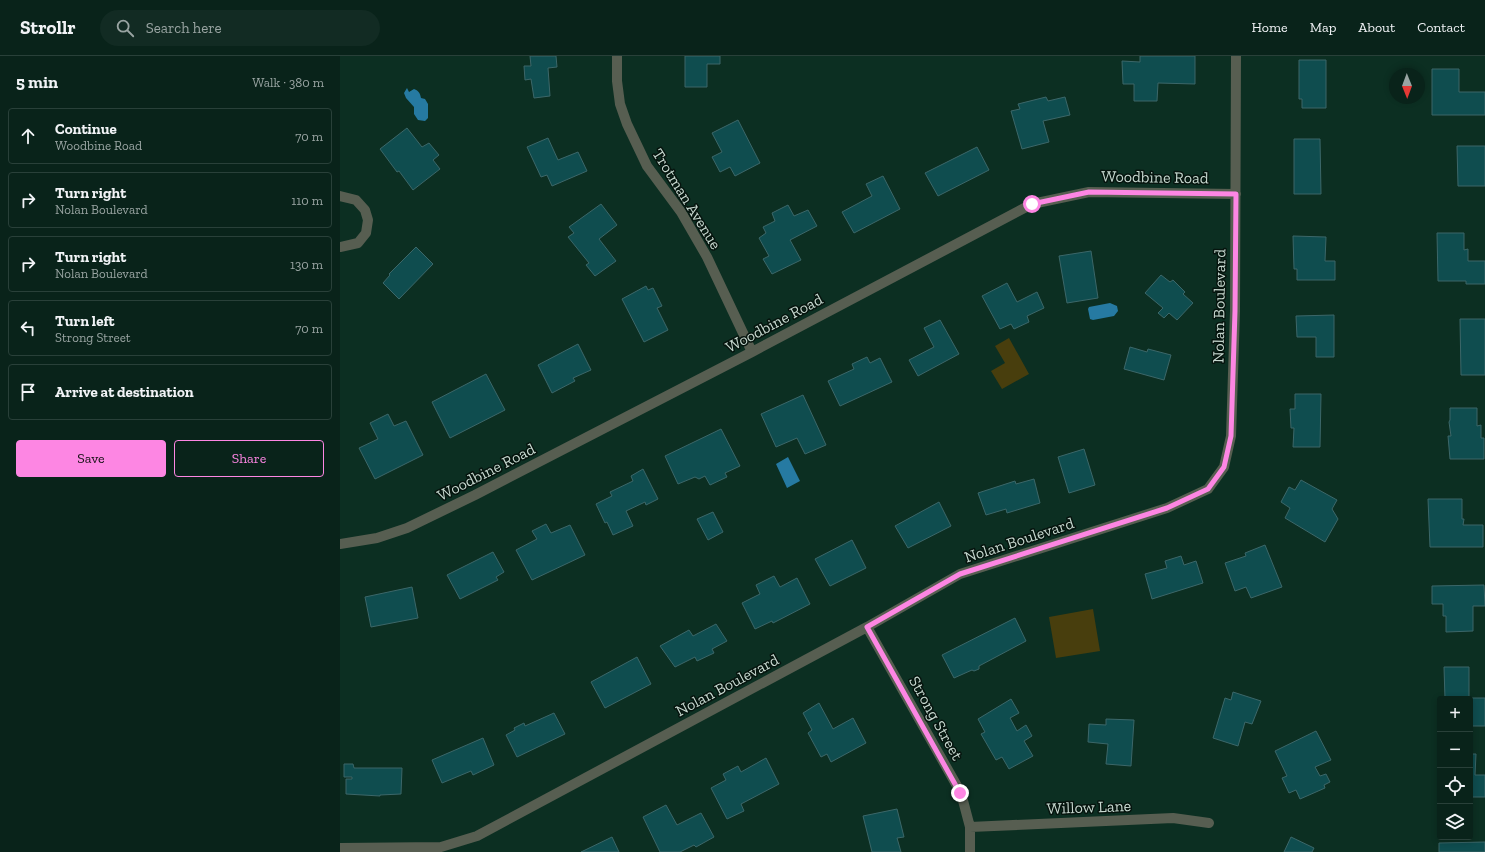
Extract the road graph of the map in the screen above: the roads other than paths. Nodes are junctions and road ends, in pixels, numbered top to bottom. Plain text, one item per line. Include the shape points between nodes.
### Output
1 (617, 56) edge
2 (1236, 56) edge
3 (1236, 194) junction
4 (340, 196) edge
5 (340, 247) edge
6 (752, 352) junction
7 (340, 544) edge
8 (867, 627) junction
9 (1209, 823) dead end
10 (970, 826) junction
11 (340, 848) edge
12 (970, 852) edge

1 - 6 street, Trotman Avenue via 620,104 627,124 647,166 681,212 707,257
2 - 3 street, Nolan Boulevard
3 - 6 street, Woodbine Road via 1089,192 1032,204
3 - 8 street, Nolan Boulevard via 1231,436 1224,467 1208,489 1167,508 960,574
4 - 5 street via 356,200 365,210 368,220 366,233 358,243
6 - 7 street, Woodbine Road via 407,528 378,538
8 - 10 street, Strong Street via 960,793
8 - 11 street, Nolan Boulevard via 477,836 441,847
9 - 10 street, Willow Lane via 1173,818
10 - 12 street, Strong Street

